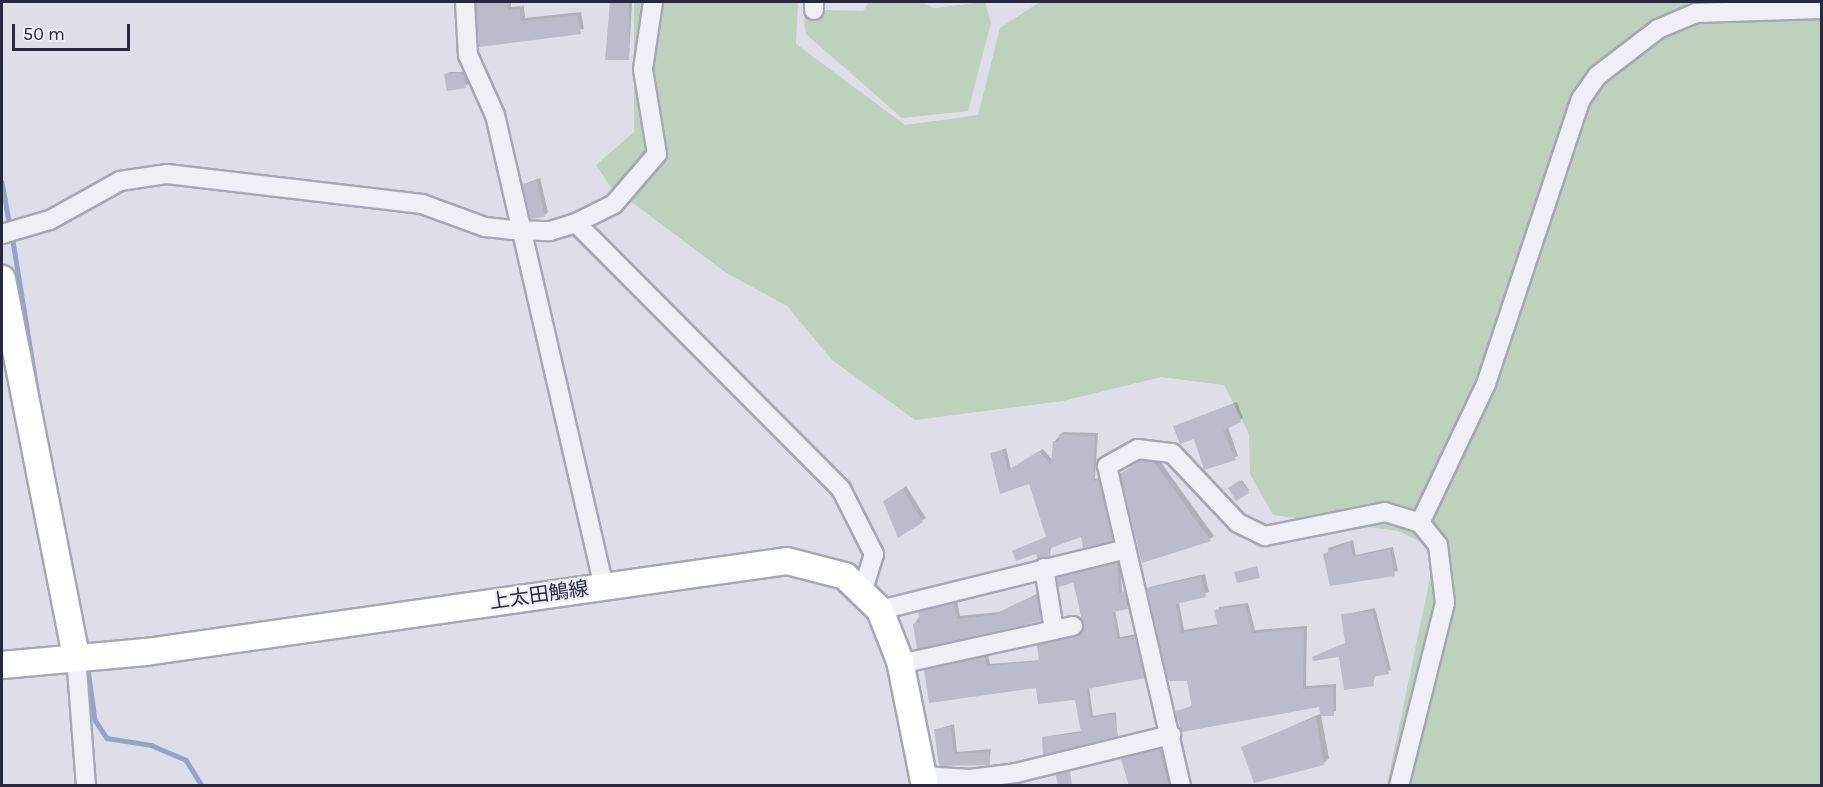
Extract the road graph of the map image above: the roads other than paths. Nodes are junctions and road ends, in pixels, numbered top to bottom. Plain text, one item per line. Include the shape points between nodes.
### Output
1 (465, 2) edge
2 (653, 2) edge
3 (1821, 9) edge
4 (576, 223) junction
5 (521, 229) junction
6 (2, 234) edge
7 (2, 279) edge
8 (1420, 523) junction
9 (1126, 549) junction
10 (1044, 568) junction
11 (604, 586) junction
12 (863, 589) junction
13 (880, 610) junction
14 (1073, 626) dead end
15 (1054, 630) junction
16 (76, 656) junction
17 (900, 664) junction
18 (2, 665) edge
19 (1171, 735) junction
20 (924, 781) edge
21 (86, 786) edge
22 (1181, 786) edge
23 (1399, 786) edge

1 - 5 street via 468,55 495,116
2 - 4 street via 643,69 657,154 614,204
3 - 8 street via 1696,13 1658,30 1598,76 1581,99 1486,384
4 - 5 street via 550,231
4 - 12 street via 841,489 874,554
5 - 6 street via 485,227 422,204 167,174 120,181 50,220
5 - 11 street
7 - 16 main road
8 - 9 street via 1384,512 1265,536 1238,523 1172,453 1138,449 1107,466
8 - 23 street via 1438,544 1445,603
9 - 10 street
9 - 19 street
10 - 13 street
10 - 15 street
11 - 12 main road, 上太田鵤線 via 787,561 820,566
11 - 16 main road, 上太田鵤線 via 146,652
12 - 13 main road, 上太田鵤線
13 - 17 main road, 上太田鵤線
14 - 15 street
15 - 17 street
16 - 18 main road, 上太田鵤線
16 - 21 street
17 - 20 main road, 上太田鵤線
19 - 20 street via 1016,773
19 - 22 street

